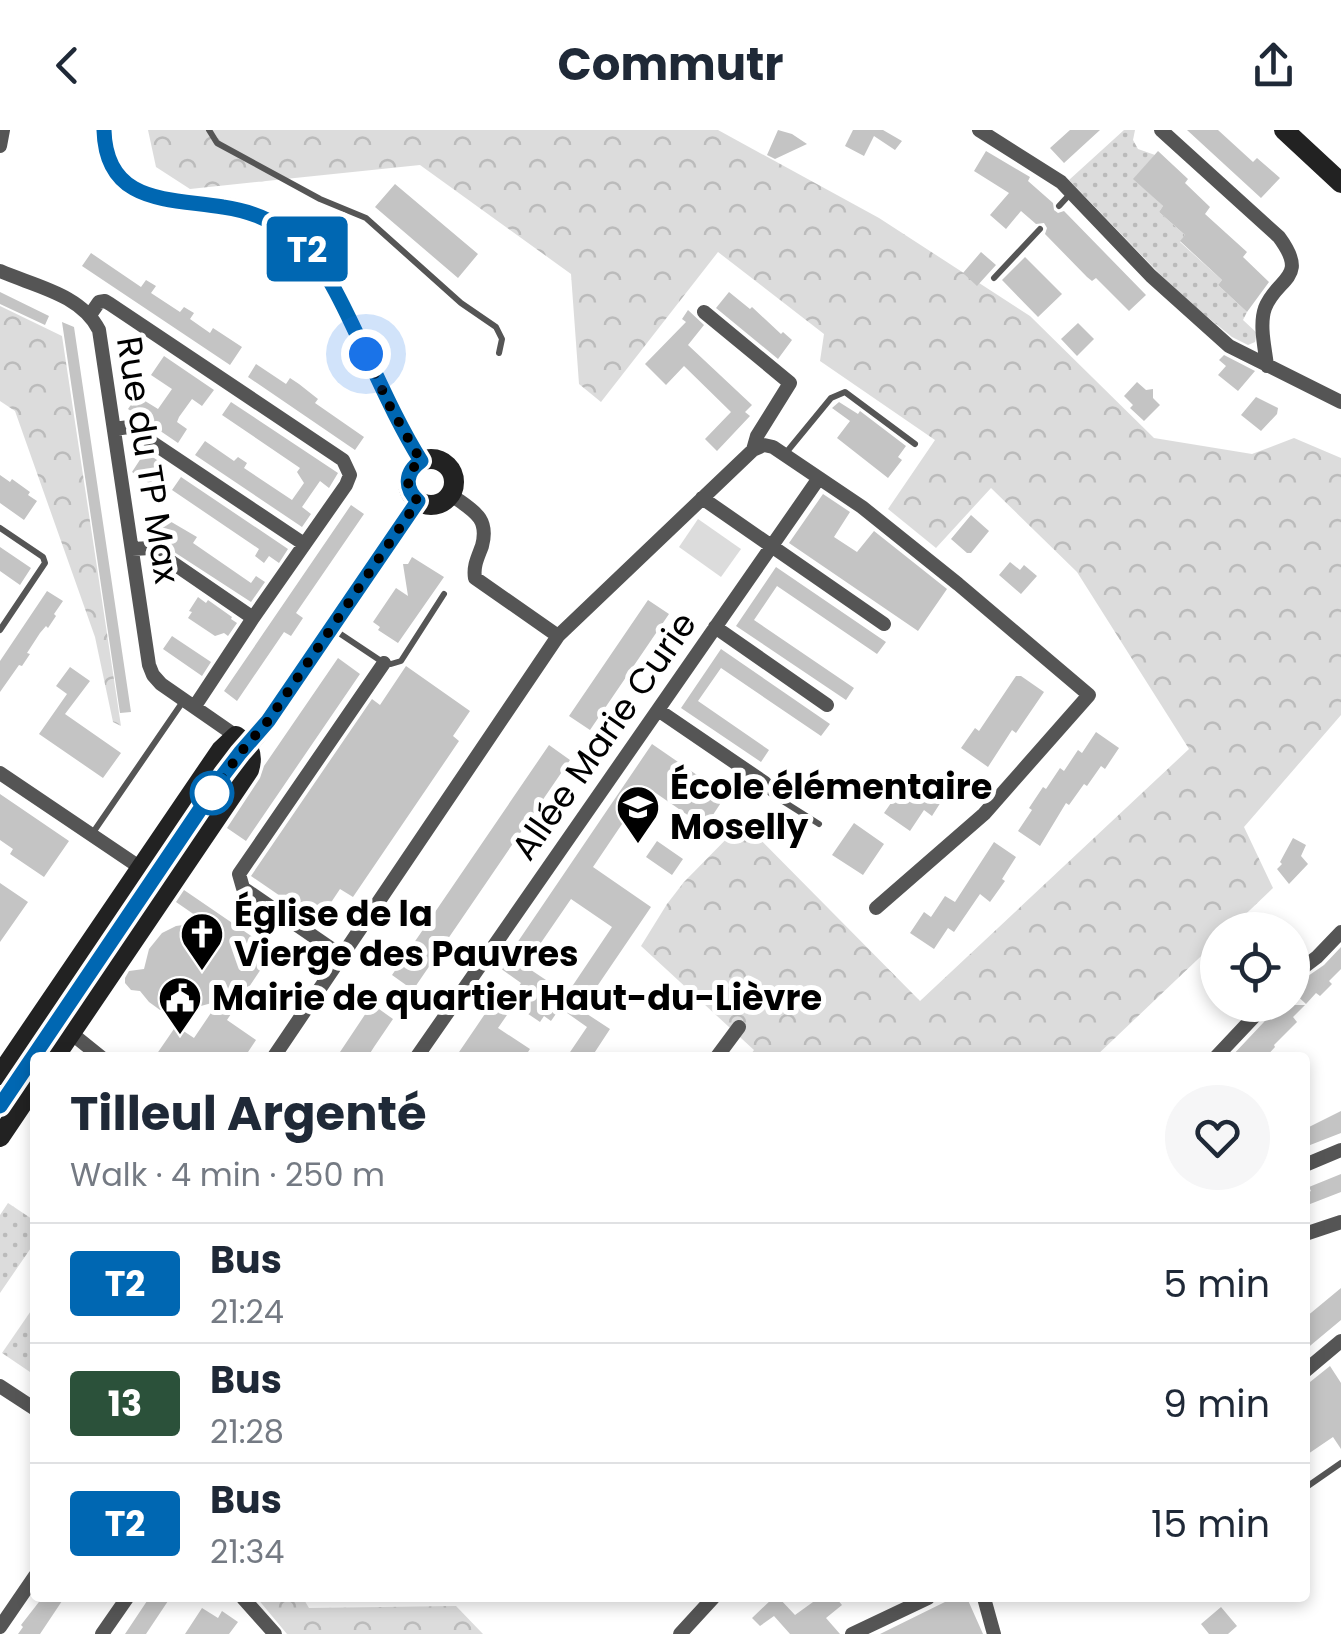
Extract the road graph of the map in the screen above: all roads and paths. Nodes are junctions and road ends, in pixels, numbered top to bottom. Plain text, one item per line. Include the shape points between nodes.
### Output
1 (3, 130) edge
2 (104, 130) edge
3 (209, 130) edge
4 (979, 130) edge
5 (1161, 130) edge
6 (1284, 130) edge
7 (0, 146) edge
8 (1341, 183) edge
9 (1072, 192) junction
10 (1060, 206) dead end
11 (1040, 229) dead end
12 (0, 271) edge
13 (994, 278) dead end
14 (704, 312) dead end
15 (90, 315) junction
16 (499, 352) dead end
17 (1266, 366) junction
18 (1341, 402) edge
19 (114, 428) junction
20 (916, 444) dead end
21 (752, 450) junction
22 (784, 455) junction
23 (421, 461) junction
24 (819, 478) junction
25 (450, 494) junction
26 (702, 498) junction
27 (418, 501) junction
28 (0, 528) edge
29 (304, 544) junction
30 (771, 546) junction
31 (132, 549) junction
32 (444, 594) dead end
33 (253, 618) junction
34 (884, 624) dead end
35 (332, 628) junction
36 (716, 628) junction
37 (0, 630) edge
38 (558, 636) junction
39 (384, 664) junction
40 (190, 702) junction
41 (827, 705) dead end
42 (658, 710) junction
43 (242, 740) junction
44 (0, 773) edge
45 (765, 783) joint
46 (819, 824) dead end
47 (92, 834) junction
48 (155, 877) junction
49 (876, 908) dead end
50 (1341, 932) edge
51 (342, 956) junction
52 (1310, 962) edge
53 (1249, 1022) edge
54 (740, 1027) dead end
55 (70, 1033) junction
56 (37, 1052) edge
57 (58, 1052) edge
58 (94, 1052) edge
59 (277, 1052) edge
60 (420, 1052) edge
61 (721, 1052) edge
62 (1221, 1052) edge
63 (30, 1062) edge
64 (0, 1075) edge
65 (30, 1092) edge
66 (0, 1106) edge
67 (0, 1136) edge
68 (1341, 1150) edge
69 (1310, 1164) edge
70 (1341, 1222) edge
71 (1310, 1232) edge
72 (1341, 1341) edge
73 (1310, 1367) edge
74 (0, 1386) edge
75 (30, 1406) edge
76 (1341, 1462) edge
77 (1310, 1484) edge
78 (30, 1583) edge
79 (123, 1602) edge
80 (247, 1602) edge
81 (708, 1602) edge
82 (920, 1602) edge
83 (985, 1602) edge
84 (0, 1627) edge
85 (102, 1634) edge
86 (275, 1634) edge
87 (680, 1634) edge
88 (852, 1634) edge
89 (994, 1634) edge

1 - 7 street
2 - 23 street via 112,162 136,190 159,200 252,214 301,243 329,277
3 - 16 lane via 216,144 366,218 496,327
4 - 9 street
5 - 17 street via 1291,256 1288,277 1266,306
6 - 8 street
9 - 10 lane
9 - 17 street via 1229,346
11 - 13 lane
12 - 15 street, Rue du TP Max
14 - 21 street via 790,383
15 - 19 street, Rue du TP Max via 99,330
15 - 29 street via 105,301 343,460 350,475 346,485
17 - 18 street
19 - 29 street via 128,428
19 - 31 street, Rue du TP Max
20 - 22 lane via 846,392 831,398
21 - 22 street via 764,445
21 - 26 street
22 - 24 street
23 - 25 street via 445,464 454,482
23 - 27 street via 408,484
24 - 30 street, Allée Marie Curie
24 - 49 street via 1089,694 984,814
25 - 27 street via 435,504
25 - 38 street via 485,526 475,578
26 - 30 street
26 - 38 street
27 - 35 street
28 - 37 lane via 44,563
29 - 33 street
30 - 34 street
30 - 36 street, Allée Marie Curie
31 - 33 street via 151,548
31 - 40 street, Rue du TP Max via 152,675
32 - 39 lane via 401,660
33 - 40 street
35 - 39 lane
35 - 43 street via 268,721
36 - 41 street
36 - 42 street, Allée Marie Curie
38 - 51 street
39 - 51 street via 239,874 242,888
40 - 43 street, Rue du TP Max
40 - 47 lane
42 - 45 street
42 - 60 street, Allée Marie Curie
43 - 48 street via 220,750
43 - 48 street via 252,760 249,770
44 - 47 street
45 - 46 lane
47 - 48 street
48 - 55 street
48 - 56 lane
48 - 64 street
50 - 52 street
51 - 59 street
53 - 62 street
54 - 61 street
55 - 57 street
55 - 58 street
63 - 66 lane
65 - 67 street
68 - 69 street
70 - 71 street
72 - 73 street
74 - 75 street
76 - 77 lane
78 - 84 street
79 - 85 street
80 - 86 street
81 - 87 street
82 - 88 street
83 - 89 street

